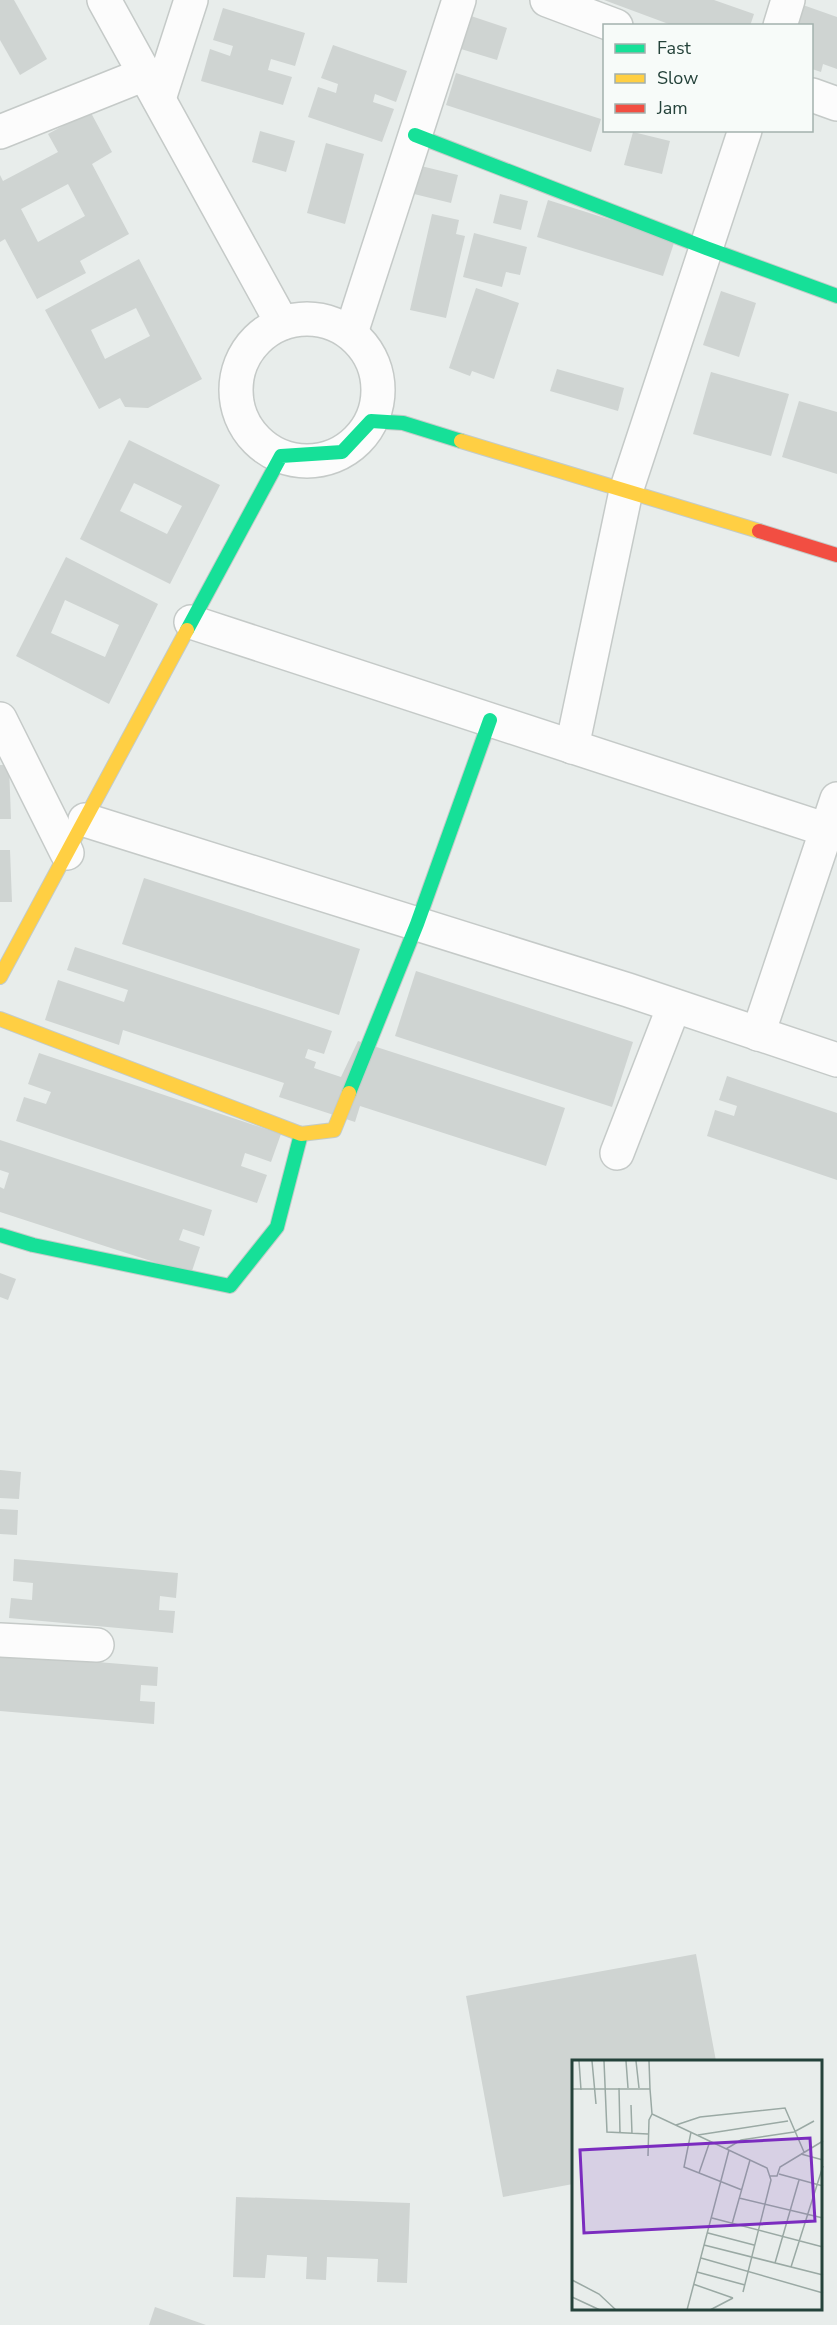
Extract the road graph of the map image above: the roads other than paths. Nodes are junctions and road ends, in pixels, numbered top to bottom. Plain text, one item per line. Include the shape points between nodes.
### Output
1 (104, 0) edge
2 (191, 0) edge
3 (459, 0) edge
4 (547, 0) edge
5 (788, 0) edge
6 (611, 24) edge
7 (781, 24) edge
8 (152, 86) junction
9 (813, 95) edge
10 (837, 104) edge
11 (0, 132) edge
12 (744, 132) edge
13 (415, 135) junction
14 (706, 248) junction
15 (837, 296) edge
16 (282, 323) junction
17 (351, 333) junction
18 (370, 422) junction
19 (281, 456) junction
20 (626, 491) junction
21 (837, 555) edge
22 (191, 622) junction
23 (0, 719) edge
24 (490, 720) junction
25 (572, 747) junction
26 (837, 799) edge
27 (84, 820) junction
28 (827, 830) junction
29 (67, 853) junction
30 (417, 924) junction
31 (0, 977) edge
32 (674, 1006) junction
33 (0, 1019) edge
34 (758, 1034) junction
35 (837, 1060) edge
36 (301, 1134) junction
37 (617, 1154) dead end
38 (0, 1235) edge
39 (0, 1640) edge
40 (97, 1645) dead end

1 - 8 street
2 - 8 street
3 - 13 street
4 - 6 street
5 - 7 street
8 - 11 street
8 - 16 street
9 - 10 street
12 - 14 street
13 - 14 street
13 - 17 street
14 - 15 street
14 - 20 street
16 - 17 street via 305,318 329,322
16 - 19 street via 261,335 245,354 237,377 237,401 245,424 260,443
17 - 18 street via 367,351 376,374 377,398
18 - 19 street via 342,452 301,461
18 - 20 street via 403,423
19 - 22 street
20 - 21 street
20 - 25 street
22 - 24 street
22 - 27 street
23 - 29 street
24 - 25 street
24 - 30 street
25 - 28 street
26 - 28 street
27 - 29 street
27 - 30 street
28 - 34 street
29 - 31 street
30 - 32 street
30 - 36 street via 334,1130
32 - 34 street
32 - 37 street
33 - 36 street
34 - 35 street
36 - 38 street via 277,1227 230,1286
39 - 40 street

